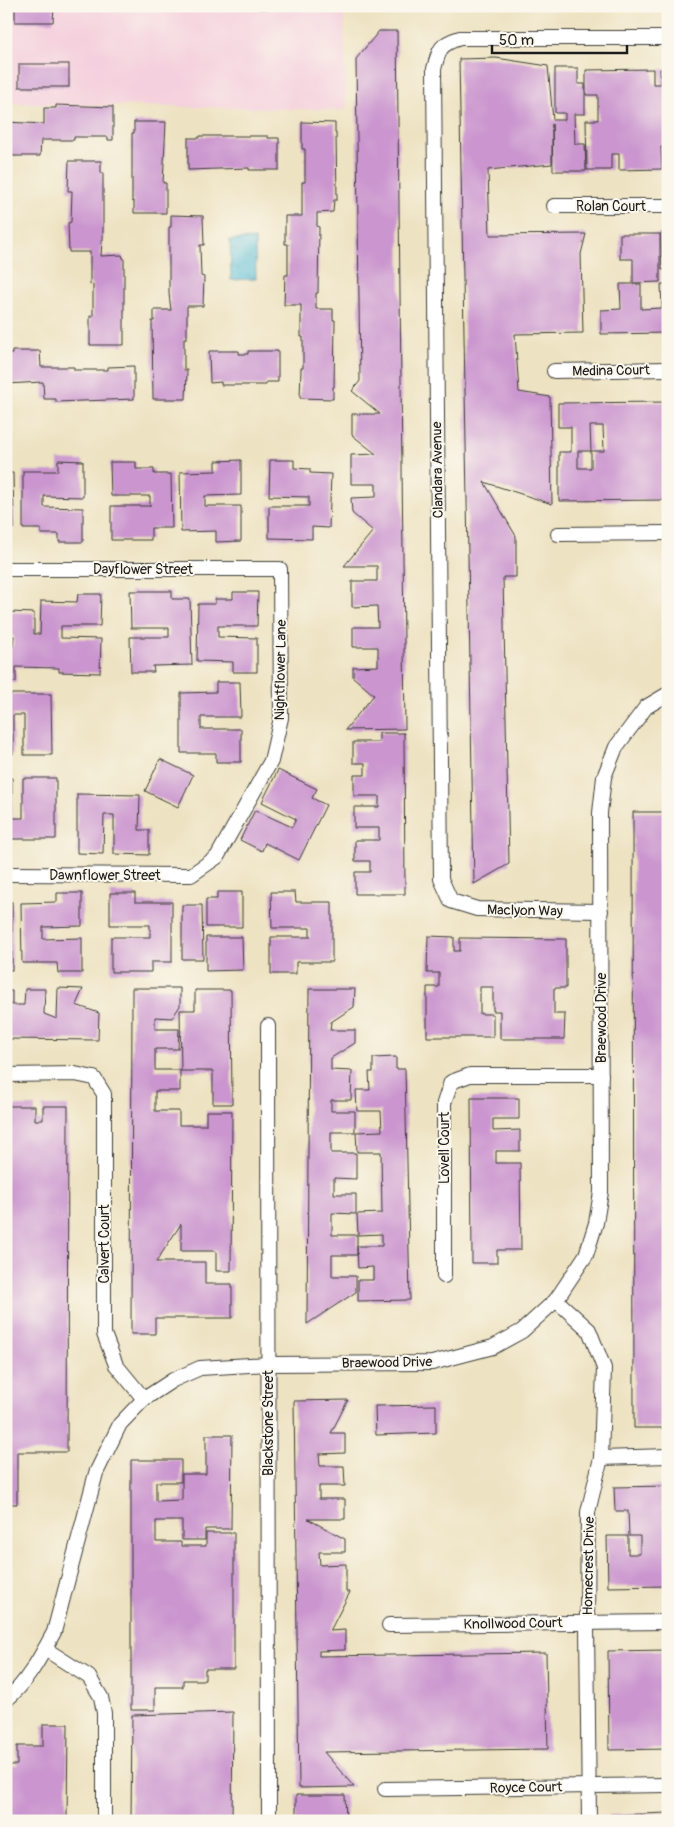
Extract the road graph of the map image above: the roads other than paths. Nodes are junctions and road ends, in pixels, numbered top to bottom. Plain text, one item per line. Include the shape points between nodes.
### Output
1 (668, 38) edge
2 (554, 206) dead end
3 (668, 206) edge
4 (668, 369) edge
5 (554, 371) dead end
6 (668, 533) edge
7 (558, 534) dead end
8 (280, 568) joint
9 (6, 569) edge
10 (668, 694) edge
11 (202, 868) joint
12 (6, 874) edge
13 (450, 901) joint
14 (601, 910) junction
15 (268, 1026) dead end
16 (6, 1075) edge
17 (602, 1075) junction
18 (444, 1276) dead end
19 (556, 1300) junction
20 (268, 1364) junction
21 (144, 1399) junction
22 (668, 1456) edge
23 (601, 1458) junction
24 (587, 1622) junction
25 (668, 1622) edge
26 (389, 1625) dead end
27 (45, 1649) junction
28 (6, 1700) edge
29 (668, 1785) edge
30 (589, 1786) junction
31 (385, 1790) dead end
32 (104, 1821) edge
33 (269, 1821) edge
34 (589, 1821) edge

1 - 13 street, Clandara Avenue via 460,38 447,42 438,54 434,69 441,878
2 - 3 street, Rolan Court
4 - 5 street, Medina Court
6 - 7 street
8 - 9 street, Dayflower Street
8 - 11 street, Nightflower Lane via 281,718 271,761 217,857
10 - 14 street, Braewood Drive via 646,707 616,747 604,777 600,812
11 - 12 street, Dawnflower Street via 191,875
13 - 14 street, Maclyon Way via 477,909
14 - 17 street, Braewood Drive
15 - 20 street, Blackstone Street
16 - 21 street, Calvert Court via 75,1074 94,1078 104,1094 104,1334 116,1365
17 - 18 street, Lovell Court via 470,1075 451,1082 444,1103
17 - 19 street, Braewood Drive via 601,1192 596,1223 586,1256
19 - 20 street, Braewood Drive via 522,1331 493,1347 432,1363
19 - 23 street, Homecrest Drive via 589,1330 604,1368
20 - 21 street, Braewood Drive via 200,1368 173,1380
20 - 33 street, Blackstone Street
21 - 27 street, Braewood Drive via 120,1424 96,1474 54,1632
22 - 23 street
23 - 24 street, Homecrest Drive via 588,1512
24 - 25 street, Knollwood Court
24 - 26 street, Knollwood Court
24 - 30 street, Homecrest Drive
27 - 28 street, Braewood Drive via 17,1691
27 - 32 street via 89,1677 101,1697 104,1713
29 - 30 street, Royce Court
30 - 31 street, Royce Court
30 - 34 street, Homecrest Drive

